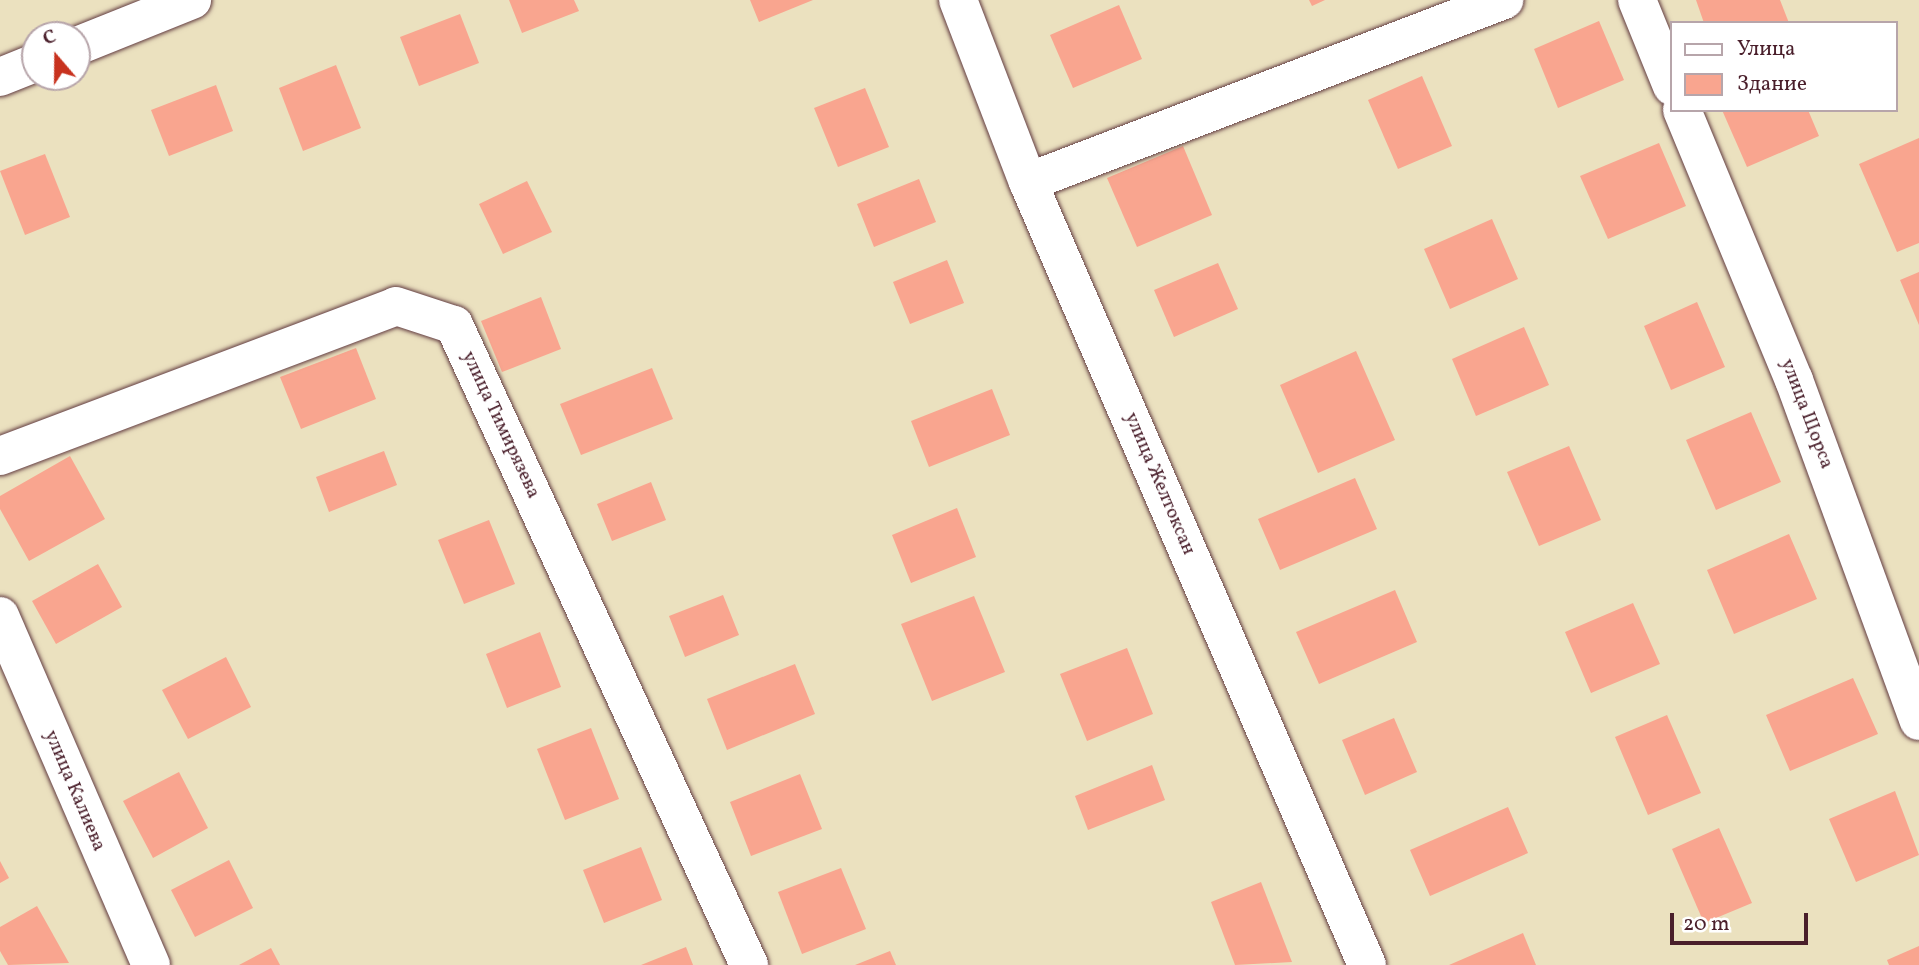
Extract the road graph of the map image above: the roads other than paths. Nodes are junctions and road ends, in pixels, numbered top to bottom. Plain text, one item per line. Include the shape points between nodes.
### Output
1 (192, 0) edge
2 (958, 0) edge
3 (1504, 0) edge
4 (1637, 0) edge
5 (91, 40) edge
6 (21, 69) edge
7 (0, 77) edge
8 (1671, 84) edge
9 (1683, 112) edge
10 (1028, 182) junction
11 (0, 456) edge
12 (0, 616) edge
13 (1919, 721) edge
14 (151, 965) edge
15 (748, 965) edge
16 (1367, 965) edge

1 - 5 street
2 - 10 street, улица Желтоксан
3 - 10 street
4 - 8 street
6 - 7 street
9 - 13 street, улица Щорса via 1794,380
10 - 16 street, улица Желтоксан
11 - 15 street, улица Тимирязева via 396,306 454,325
12 - 14 street, улица Калиева

